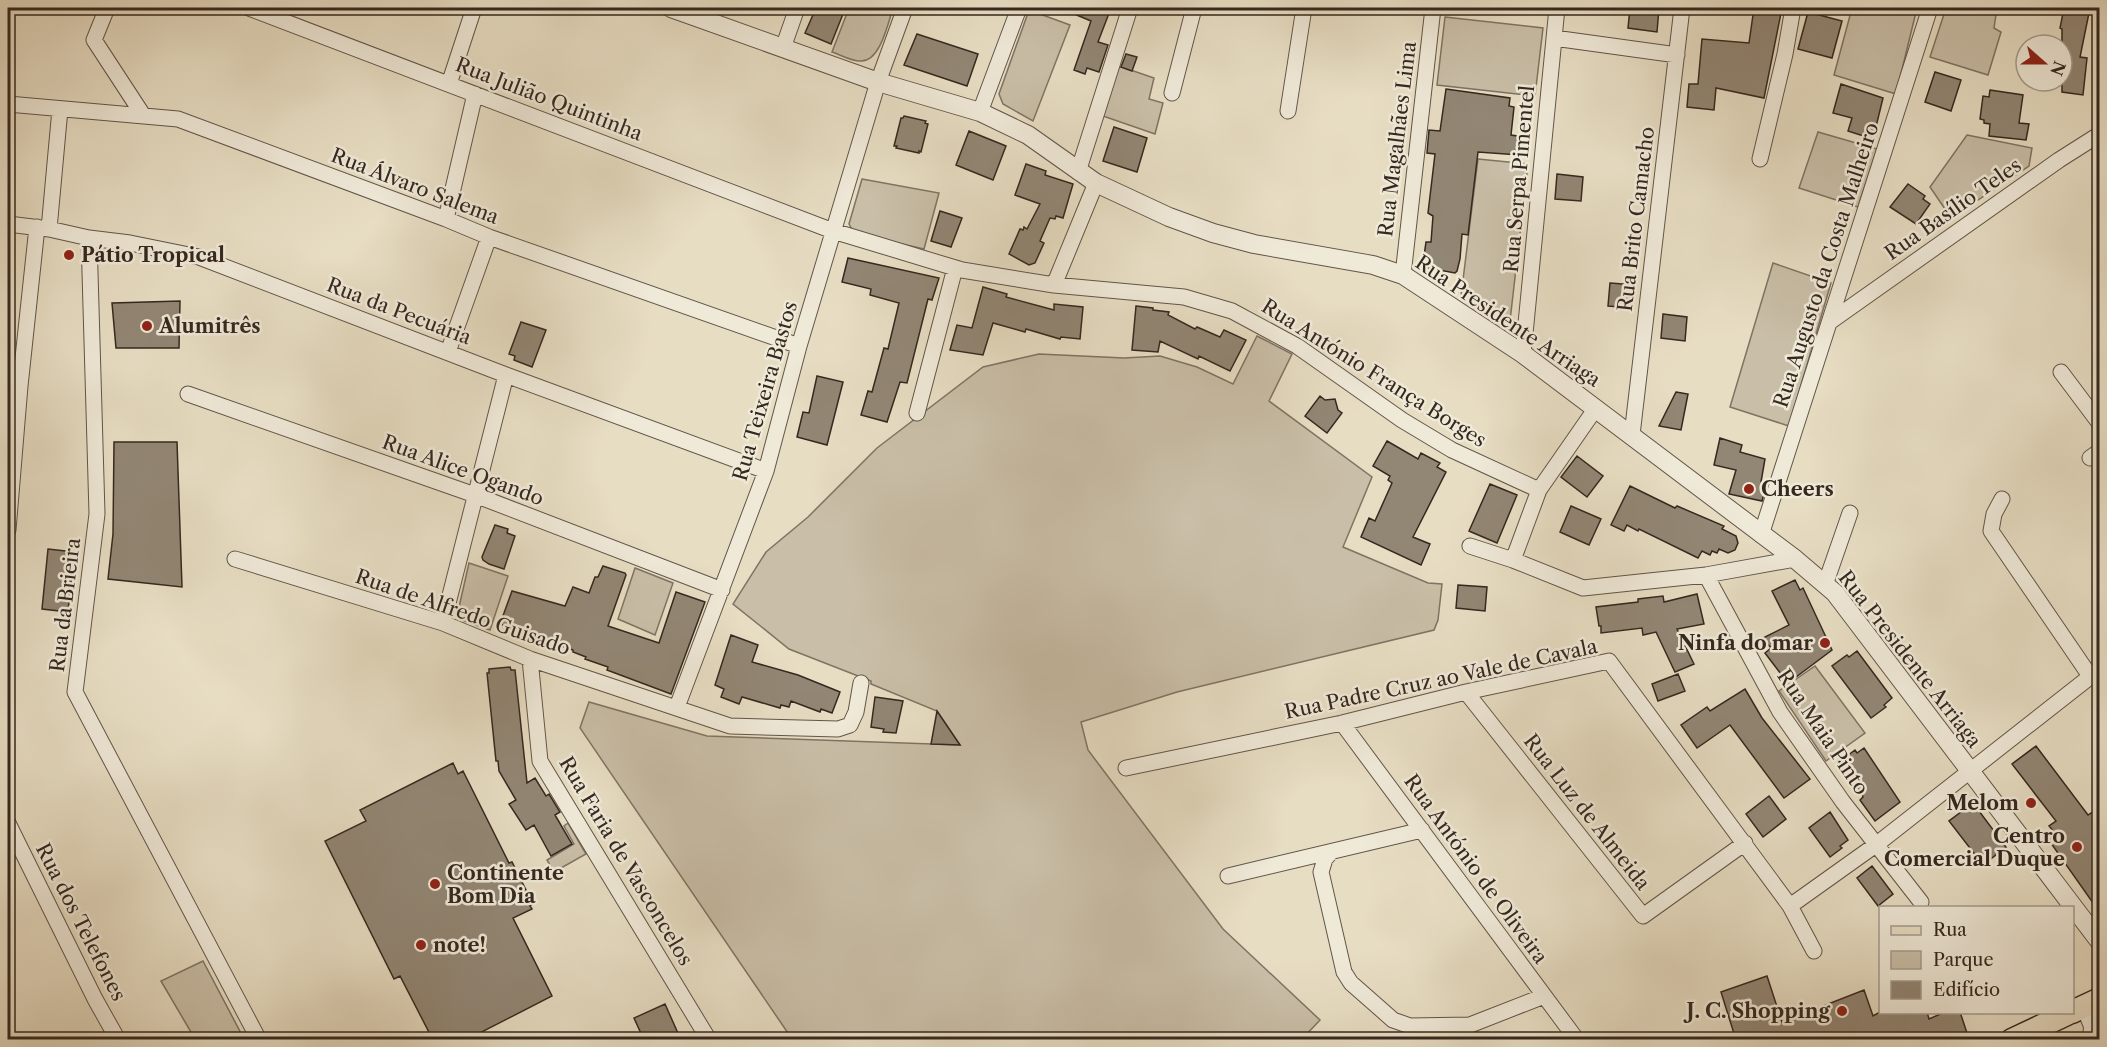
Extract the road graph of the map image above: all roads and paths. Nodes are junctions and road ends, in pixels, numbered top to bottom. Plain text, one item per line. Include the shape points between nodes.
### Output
1 (107, 8) edge
2 (249, 8) edge
3 (474, 8) edge
4 (671, 8) edge
5 (797, 8) edge
6 (905, 8) edge
7 (1019, 8) edge
8 (1130, 8) edge
9 (1194, 8) edge
10 (1304, 8) edge
11 (1434, 8) edge
12 (1557, 8) edge
13 (1682, 8) edge
14 (1793, 8) edge
15 (1930, 8) edge
16 (1554, 38) junction
17 (783, 48) junction
18 (1677, 55) junction
19 (878, 82) junction
20 (449, 84) junction
21 (1172, 93) dead end
22 (475, 94) junction
23 (8, 104) edge
24 (60, 109) junction
25 (1288, 111) dead end
26 (980, 112) junction
27 (143, 115) junction
28 (2100, 134) edge
29 (1760, 159) dead end
30 (1078, 172) junction
31 (1096, 183) junction
32 (446, 219) junction
33 (8, 224) edge
34 (43, 228) junction
35 (833, 231) junction
36 (489, 237) junction
37 (89, 238) junction
38 (955, 268) junction
39 (1403, 275) junction
40 (1054, 285) junction
41 (1831, 321) junction
42 (799, 346) junction
43 (448, 352) junction
44 (1523, 354) junction
45 (2061, 372) dead end
46 (506, 375) junction
47 (14, 386) edge
48 (188, 394) dead end
49 (1596, 408) junction
50 (917, 413) dead end
51 (2100, 424) edge
52 (1632, 435) junction
53 (766, 471) junction
54 (1539, 490) junction
55 (475, 495) junction
56 (2002, 499) dead end
57 (1850, 513) dead end
58 (8, 530) edge
59 (1761, 535) junction
60 (1470, 546) dead end
61 (235, 559) dead end
62 (1795, 559) junction
63 (1513, 560) junction
64 (1706, 575) junction
65 (1825, 585) junction
66 (722, 591) junction
67 (443, 623) junction
68 (530, 659) junction
69 (2095, 673) edge
70 (861, 683) dead end
71 (1466, 692) junction
72 (677, 707) junction
73 (1342, 723) junction
74 (1126, 768) dead end
75 (1971, 771) junction
76 (8, 823) edge
77 (1422, 830) junction
78 (1745, 843) junction
79 (1877, 844) junction
80 (1331, 852) junction
81 (1228, 876) dead end
82 (1921, 902) dead end
83 (1790, 906) junction
84 (2073, 906) edge
85 (2074, 908) edge
86 (2100, 942) edge
87 (1814, 951) dead end
88 (1544, 996) junction
89 (2082, 1007) edge
90 (2067, 1014) edge
91 (118, 1040) edge
92 (259, 1040) edge
93 (709, 1040) edge
94 (1578, 1040) edge
95 (2012, 1040) edge
96 (2092, 1040) edge

1 - 27 street via 94,40
2 - 20 street, Rua Julião Quintinha
3 - 20 street
4 - 17 street, Rua Presidente Arriaga
5 - 17 street
6 - 19 street, Rua Teixeira Bastos
7 - 26 street
8 - 30 street
9 - 21 street
10 - 25 street
11 - 39 street, Rua Magalhães Lima
12 - 16 street, Rua Serpa Pimentel
13 - 18 street, Rua Brito Camacho
14 - 29 street
15 - 41 street, Rua Augusto da Costa Malheiro
16 - 18 street
16 - 44 street, Rua Serpa Pimentel
17 - 19 street, Rua Presidente Arriaga
18 - 52 street, Rua Brito Camacho
19 - 26 street, Rua Presidente Arriaga
19 - 35 street, Rua Teixeira Bastos
20 - 22 street, Rua Julião Quintinha
22 - 32 street
22 - 35 street, Rua Julião Quintinha
23 - 24 street, Rua Álvaro Salema
24 - 27 street, Rua Álvaro Salema
24 - 34 street
26 - 30 street, Rua Presidente Arriaga via 1028,135
27 - 32 street, Rua Álvaro Salema via 178,118
28 - 41 street, Rua Basílio Teles
30 - 31 street, Rua Presidente Arriaga
31 - 39 street, Rua Presidente Arriaga via 1213,233 1373,265
31 - 40 street
32 - 36 street, Rua Álvaro Salema
33 - 34 street, Rua da Pecuária
34 - 37 street, Rua da Pecuária
34 - 47 street
35 - 38 street, Rua António França Borges
35 - 42 street, Rua Teixeira Bastos
36 - 42 street, Rua Álvaro Salema
36 - 43 street
37 - 43 street, Rua da Pecuária via 199,257
37 - 92 street, Rua da Brieira via 97,514 75,692
38 - 40 street, Rua António França Borges
38 - 50 street
39 - 44 street, Rua Presidente Arriaga
40 - 54 street, Rua António França Borges via 1184,297 1232,311 1297,346 1452,450
41 - 59 street, Rua Augusto da Costa Malheiro
42 - 53 street, Rua Teixeira Bastos
43 - 46 street, Rua da Pecuária
44 - 49 street, Rua Presidente Arriaga
45 - 51 street
46 - 53 street, Rua da Pecuária
46 - 55 street
47 - 58 street
48 - 55 street, Rua Alice Ogando
49 - 52 street, Rua Presidente Arriaga
49 - 54 street
52 - 59 street, Rua Presidente Arriaga
53 - 66 street, Rua Teixeira Bastos
54 - 63 street
55 - 66 street, Rua Alice Ogando
55 - 67 street
56 - 69 street via 1994,513 1991,531
57 - 65 street
59 - 62 street, Rua Presidente Arriaga
60 - 63 street
61 - 67 street, Rua de Alfredo Guisado
62 - 64 street
62 - 65 street, Rua Presidente Arriaga
63 - 64 street via 1583,588
64 - 79 street, Rua Maia Pinto via 1780,712
65 - 75 street, Rua Presidente Arriaga
66 - 72 street, Rua Teixeira Bastos
67 - 68 street, Rua de Alfredo Guisado
68 - 72 street, Rua de Alfredo Guisado
68 - 93 street, Rua Faria de Vasconcelos via 540,761
69 - 75 street
70 - 72 street, Rua de Alfredo Guisado via 850,725 838,729 730,726
71 - 73 street, Rua Padre Cruz ao Vale de Cavala
71 - 78 street, Rua Padre Cruz ao Vale de Cavala via 1609,662
71 - 78 street, Rua Luz de Almeida via 1642,916
73 - 74 street, Rua Padre Cruz ao Vale de Cavala
73 - 77 street, Rua António de Oliveira
75 - 79 street
75 - 84 street, Rua Presidente Arriaga
76 - 91 street, Rua dos Telefones
77 - 80 street
77 - 88 street, Rua António de Oliveira
78 - 83 street, Rua Padre Cruz ao Vale de Cavala
79 - 82 street, Rua Maia Pinto
79 - 83 street
80 - 81 street
80 - 88 street via 1322,872 1344,972 1395,1022 1410,1026 1468,1025
83 - 87 street, Rua Padre Cruz ao Vale de Cavala
85 - 86 street, Rua Presidente Arriaga
88 - 94 street, Rua António de Oliveira
89 - 96 street via 2093,1026
90 - 95 main road

